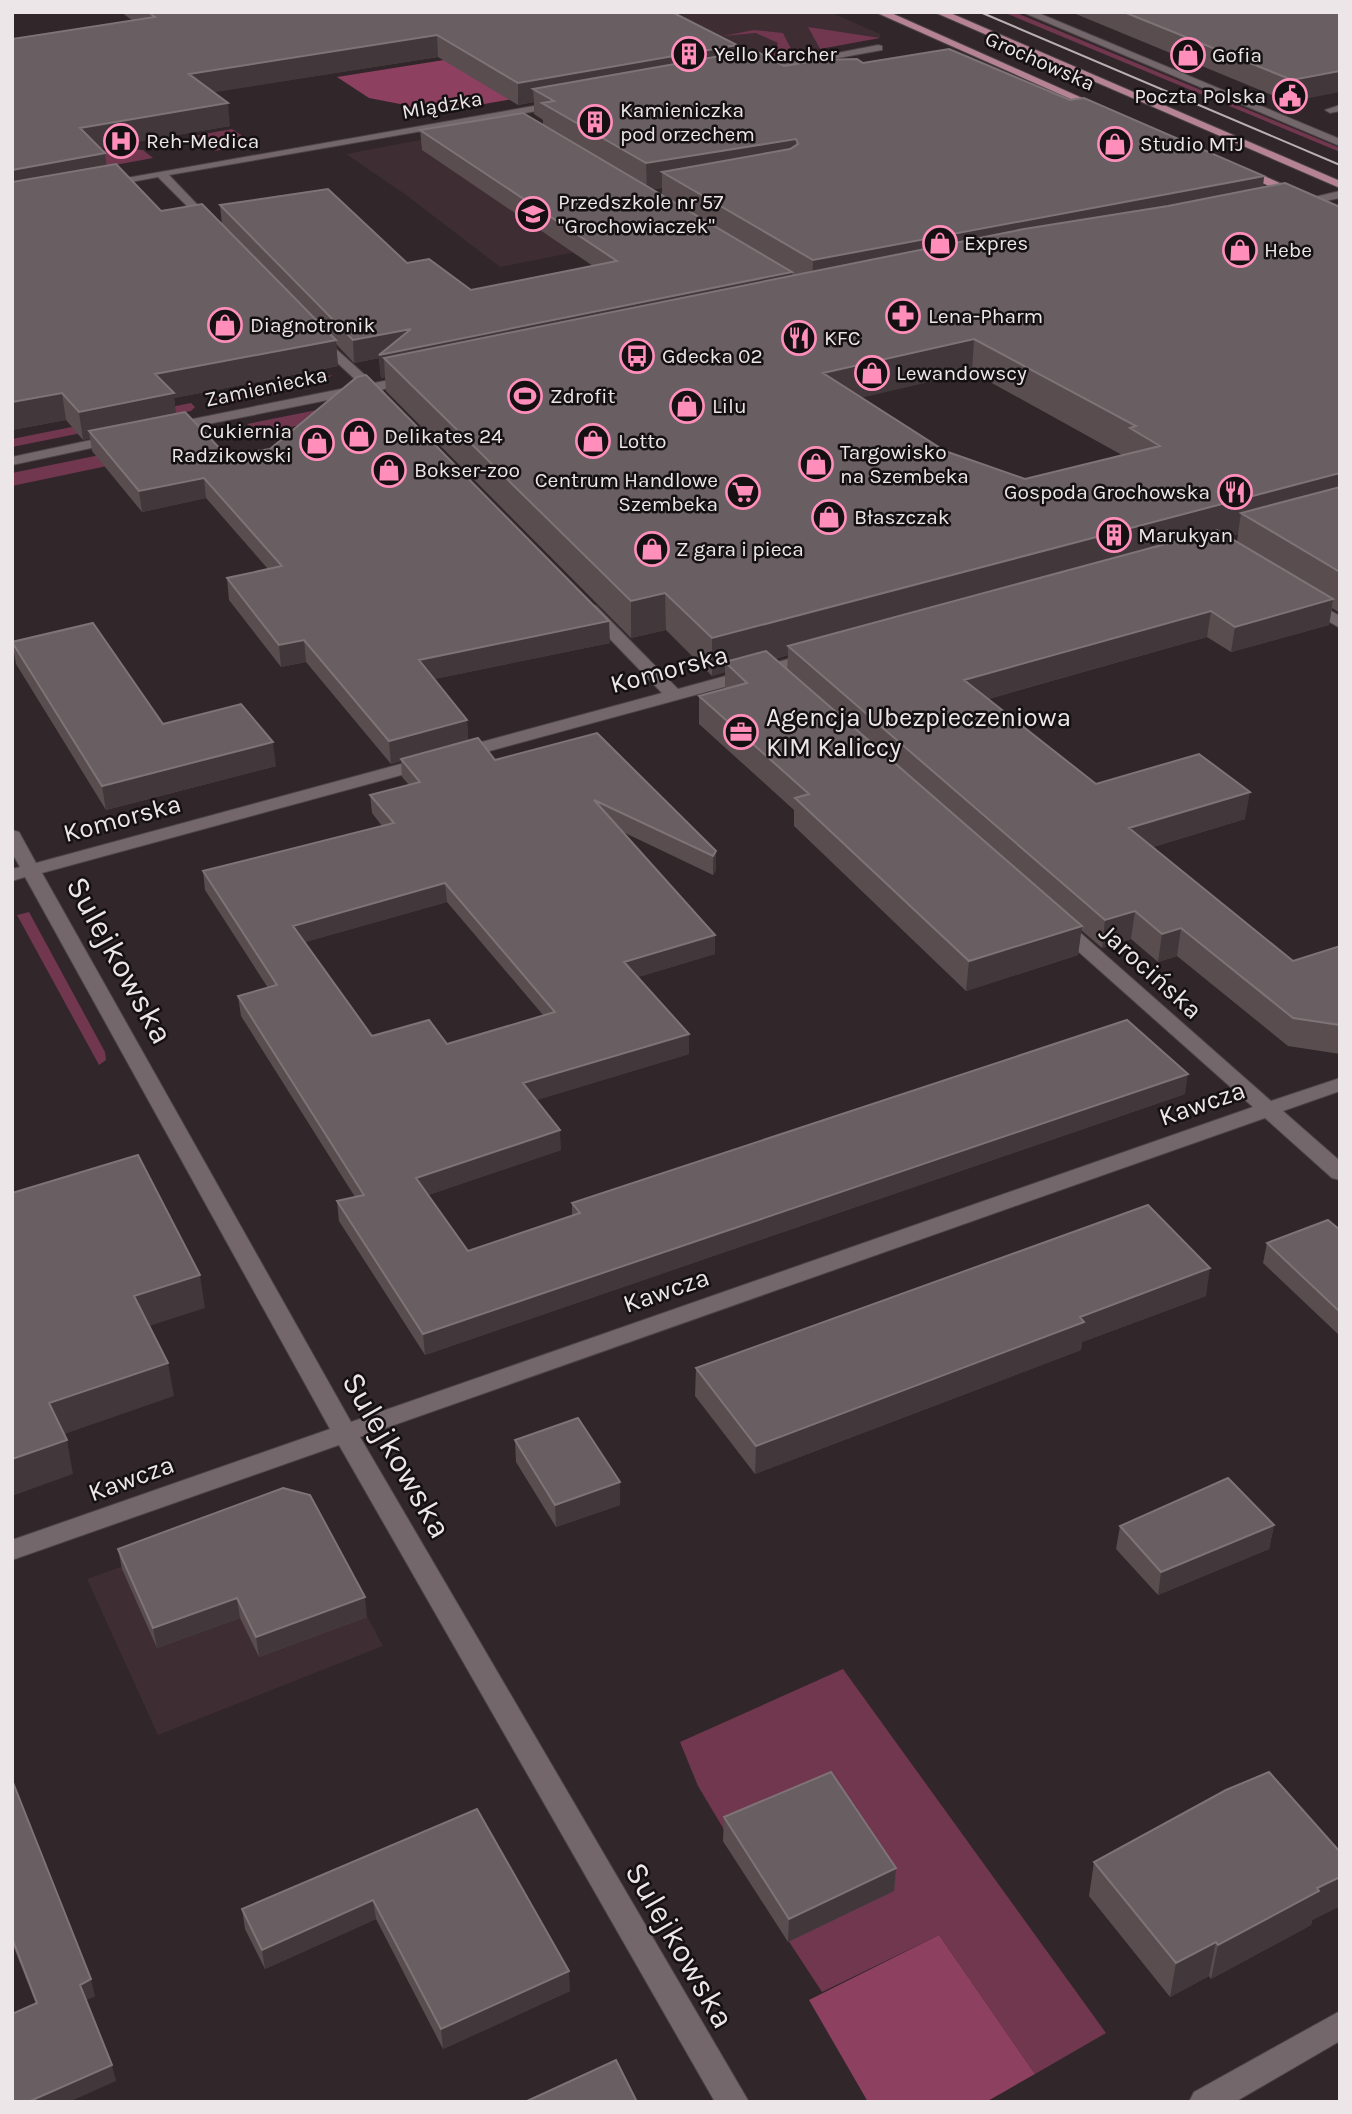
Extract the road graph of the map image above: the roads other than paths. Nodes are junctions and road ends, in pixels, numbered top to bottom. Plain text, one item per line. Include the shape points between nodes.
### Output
1 (880, 12) edge
2 (939, 12) edge
3 (1027, 12) edge
4 (878, 48) dead end
5 (740, 72) edge
6 (573, 102) edge
7 (506, 114) junction
8 (1121, 117) edge
9 (522, 124) edge
10 (1340, 143) edge
11 (1223, 162) edge
12 (161, 173) junction
13 (1340, 185) edge
14 (93, 186) edge
15 (1340, 194) edge
16 (1310, 200) junction
17 (1272, 207) edge
18 (1340, 213) edge
19 (224, 239) edge
20 (303, 321) edge
21 (426, 377) edge
22 (371, 387) junction
23 (387, 403) edge
24 (155, 431) edge
25 (129, 436) edge
26 (12, 461) edge
27 (576, 595) edge
28 (1296, 596) edge
29 (1340, 623) edge
30 (829, 653) edge
31 (770, 669) junction
32 (787, 684) edge
33 (674, 695) junction
34 (12, 836) edge
35 (22, 872) edge
36 (1049, 916) edge
37 (1340, 1084) edge
38 (1268, 1109) junction
39 (1340, 1173) edge
40 (344, 1433) junction
41 (12, 1550) edge
42 (1340, 2025) edge
43 (733, 2102) edge
44 (1205, 2102) edge

1 - 8 main road, Grochowska
2 - 13 main road, Grochowska
3 - 10 street, Grochowska
4 - 5 street
6 - 7 street, Mlądzka
7 - 9 street
7 - 12 street, Mlądzka
11 - 16 main road
12 - 14 street, Mlądzka
12 - 19 street
15 - 16 street
16 - 17 street
16 - 18 main road
20 - 22 street
21 - 22 street, Zamieniecka
22 - 23 street
22 - 24 street, Zamieniecka
25 - 26 street
27 - 33 street
28 - 29 street
30 - 31 street, Komorska
31 - 32 street
31 - 33 street, Komorska
33 - 35 street, Komorska
34 - 35 street, Sulejkowska
35 - 40 street, Sulejkowska
36 - 38 street, Jarocińska
37 - 38 street, Kawcza
38 - 39 street, Jarocińska
38 - 40 street, Kawcza
40 - 41 street, Kawcza
40 - 43 street, Sulejkowska
42 - 44 street

